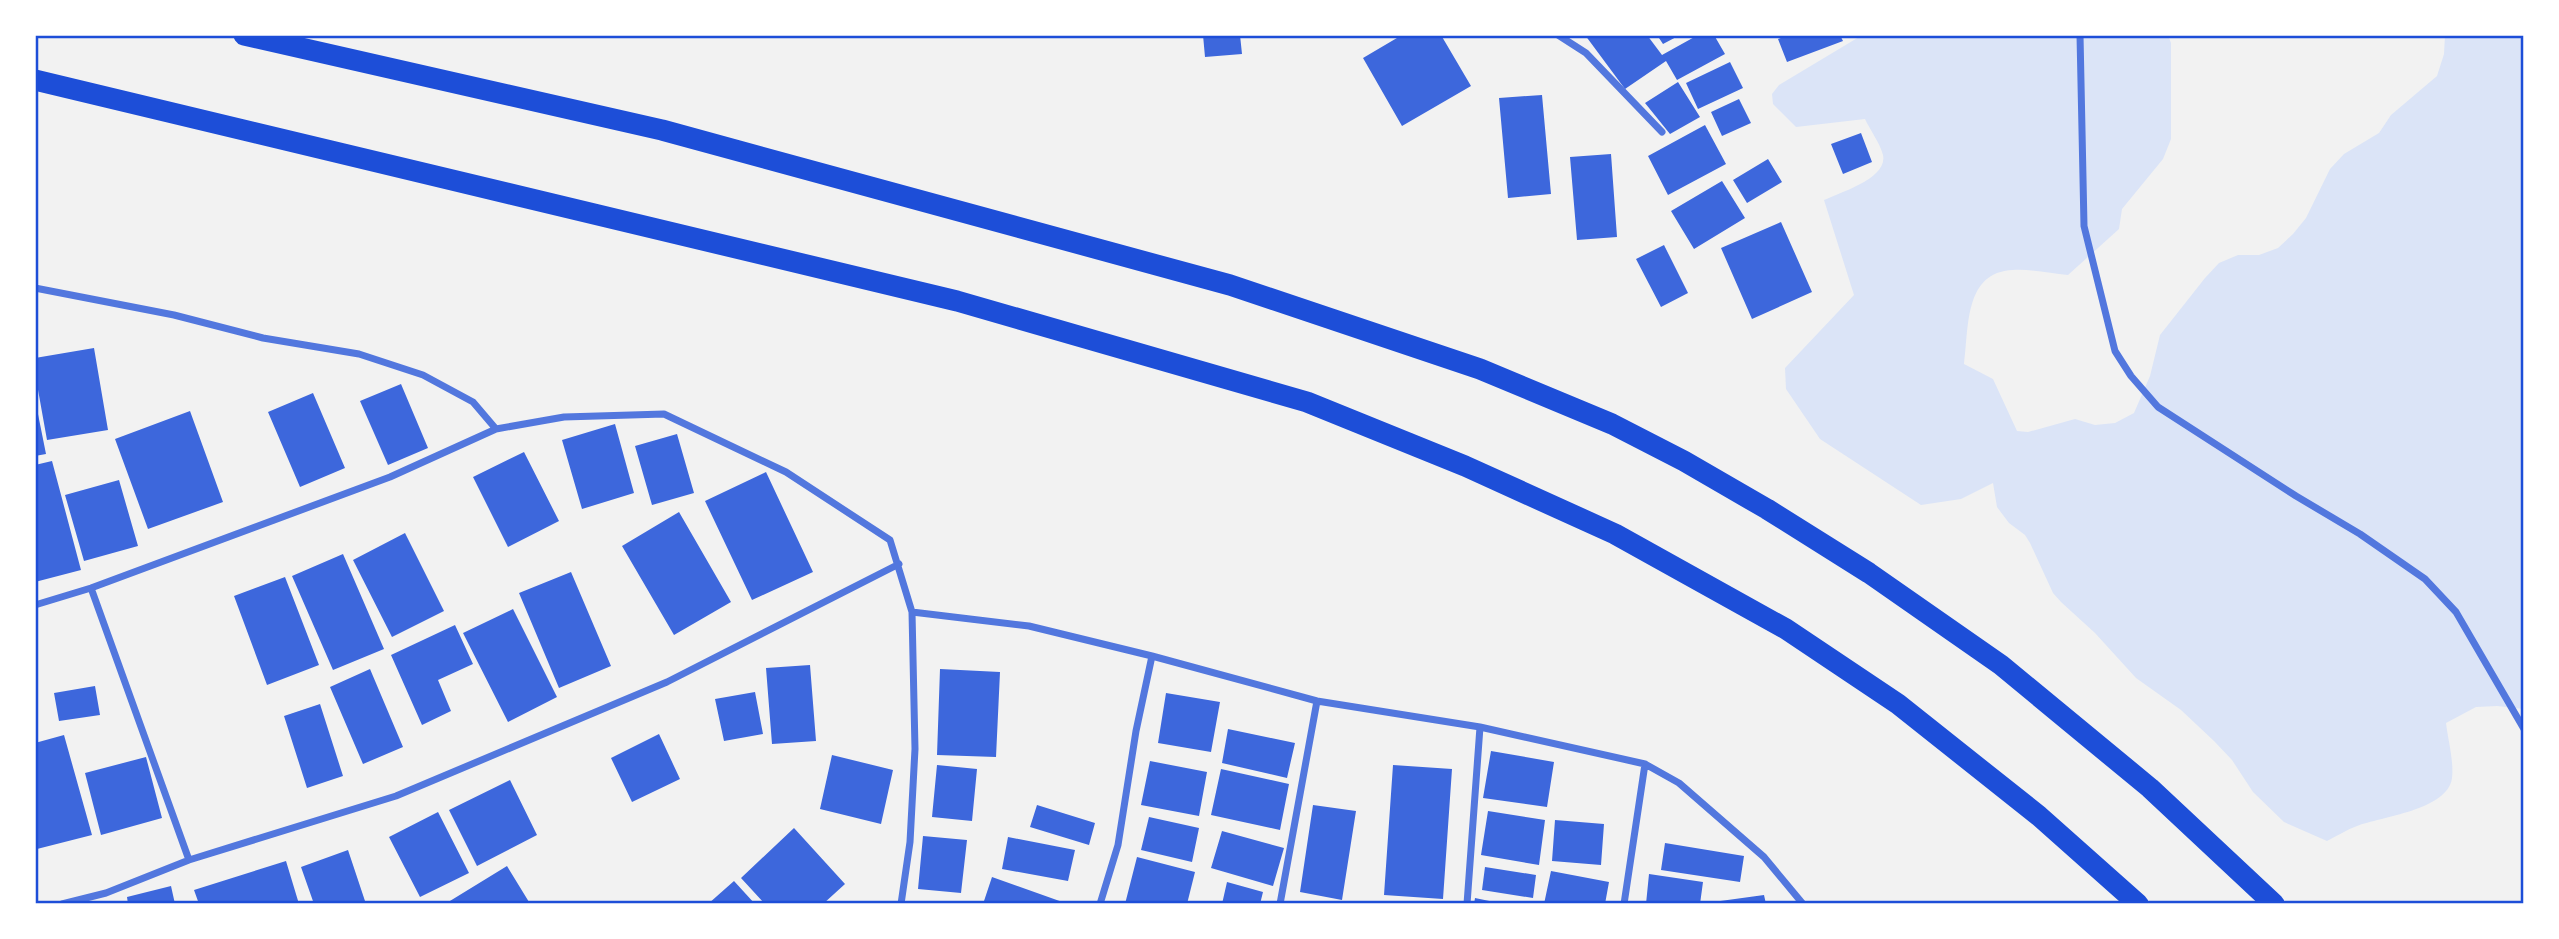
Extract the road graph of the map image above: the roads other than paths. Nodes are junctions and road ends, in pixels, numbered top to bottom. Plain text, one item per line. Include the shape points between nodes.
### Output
1 (244, 35) edge
2 (1558, 35) edge
3 (2080, 35) edge
4 (35, 80) edge
5 (1662, 132) dead end
6 (35, 288) edge
7 (496, 429) junction
8 (899, 565) junction
9 (91, 588) junction
10 (35, 605) edge
11 (912, 612) junction
12 (1152, 656) junction
13 (1317, 701) junction
14 (1480, 727) junction
15 (2524, 729) edge
16 (1645, 764) junction
17 (189, 860) junction
18 (62, 904) edge
19 (901, 904) edge
20 (1100, 904) edge
21 (1280, 904) edge
22 (1468, 904) edge
23 (1624, 904) edge
24 (1803, 904) edge
25 (2138, 904) edge
26 (2274, 904) edge

1 - 26 highway via 663,130 1230,285 1480,369 1612,424 1767,509 2001,665 2150,788
2 - 5 street via 1586,53
3 - 15 street via 2084,226 2115,351 2158,407 2425,579 2456,612
4 - 25 highway via 957,301 1307,402 1615,534 1786,629 1898,704 2039,816
6 - 7 street via 359,354 423,375 472,402
7 - 8 street via 564,417 664,414 786,472 840,505 890,540
7 - 9 street via 390,477
8 - 11 street
8 - 17 street via 667,682 397,796
9 - 10 street
9 - 17 street
11 - 12 street via 1029,626
11 - 19 street via 915,749
12 - 13 street
12 - 20 street via 1118,845
13 - 14 street
13 - 21 street
14 - 16 street
14 - 22 street
16 - 23 street
16 - 24 street via 1679,783 1765,857
17 - 18 street via 106,893

